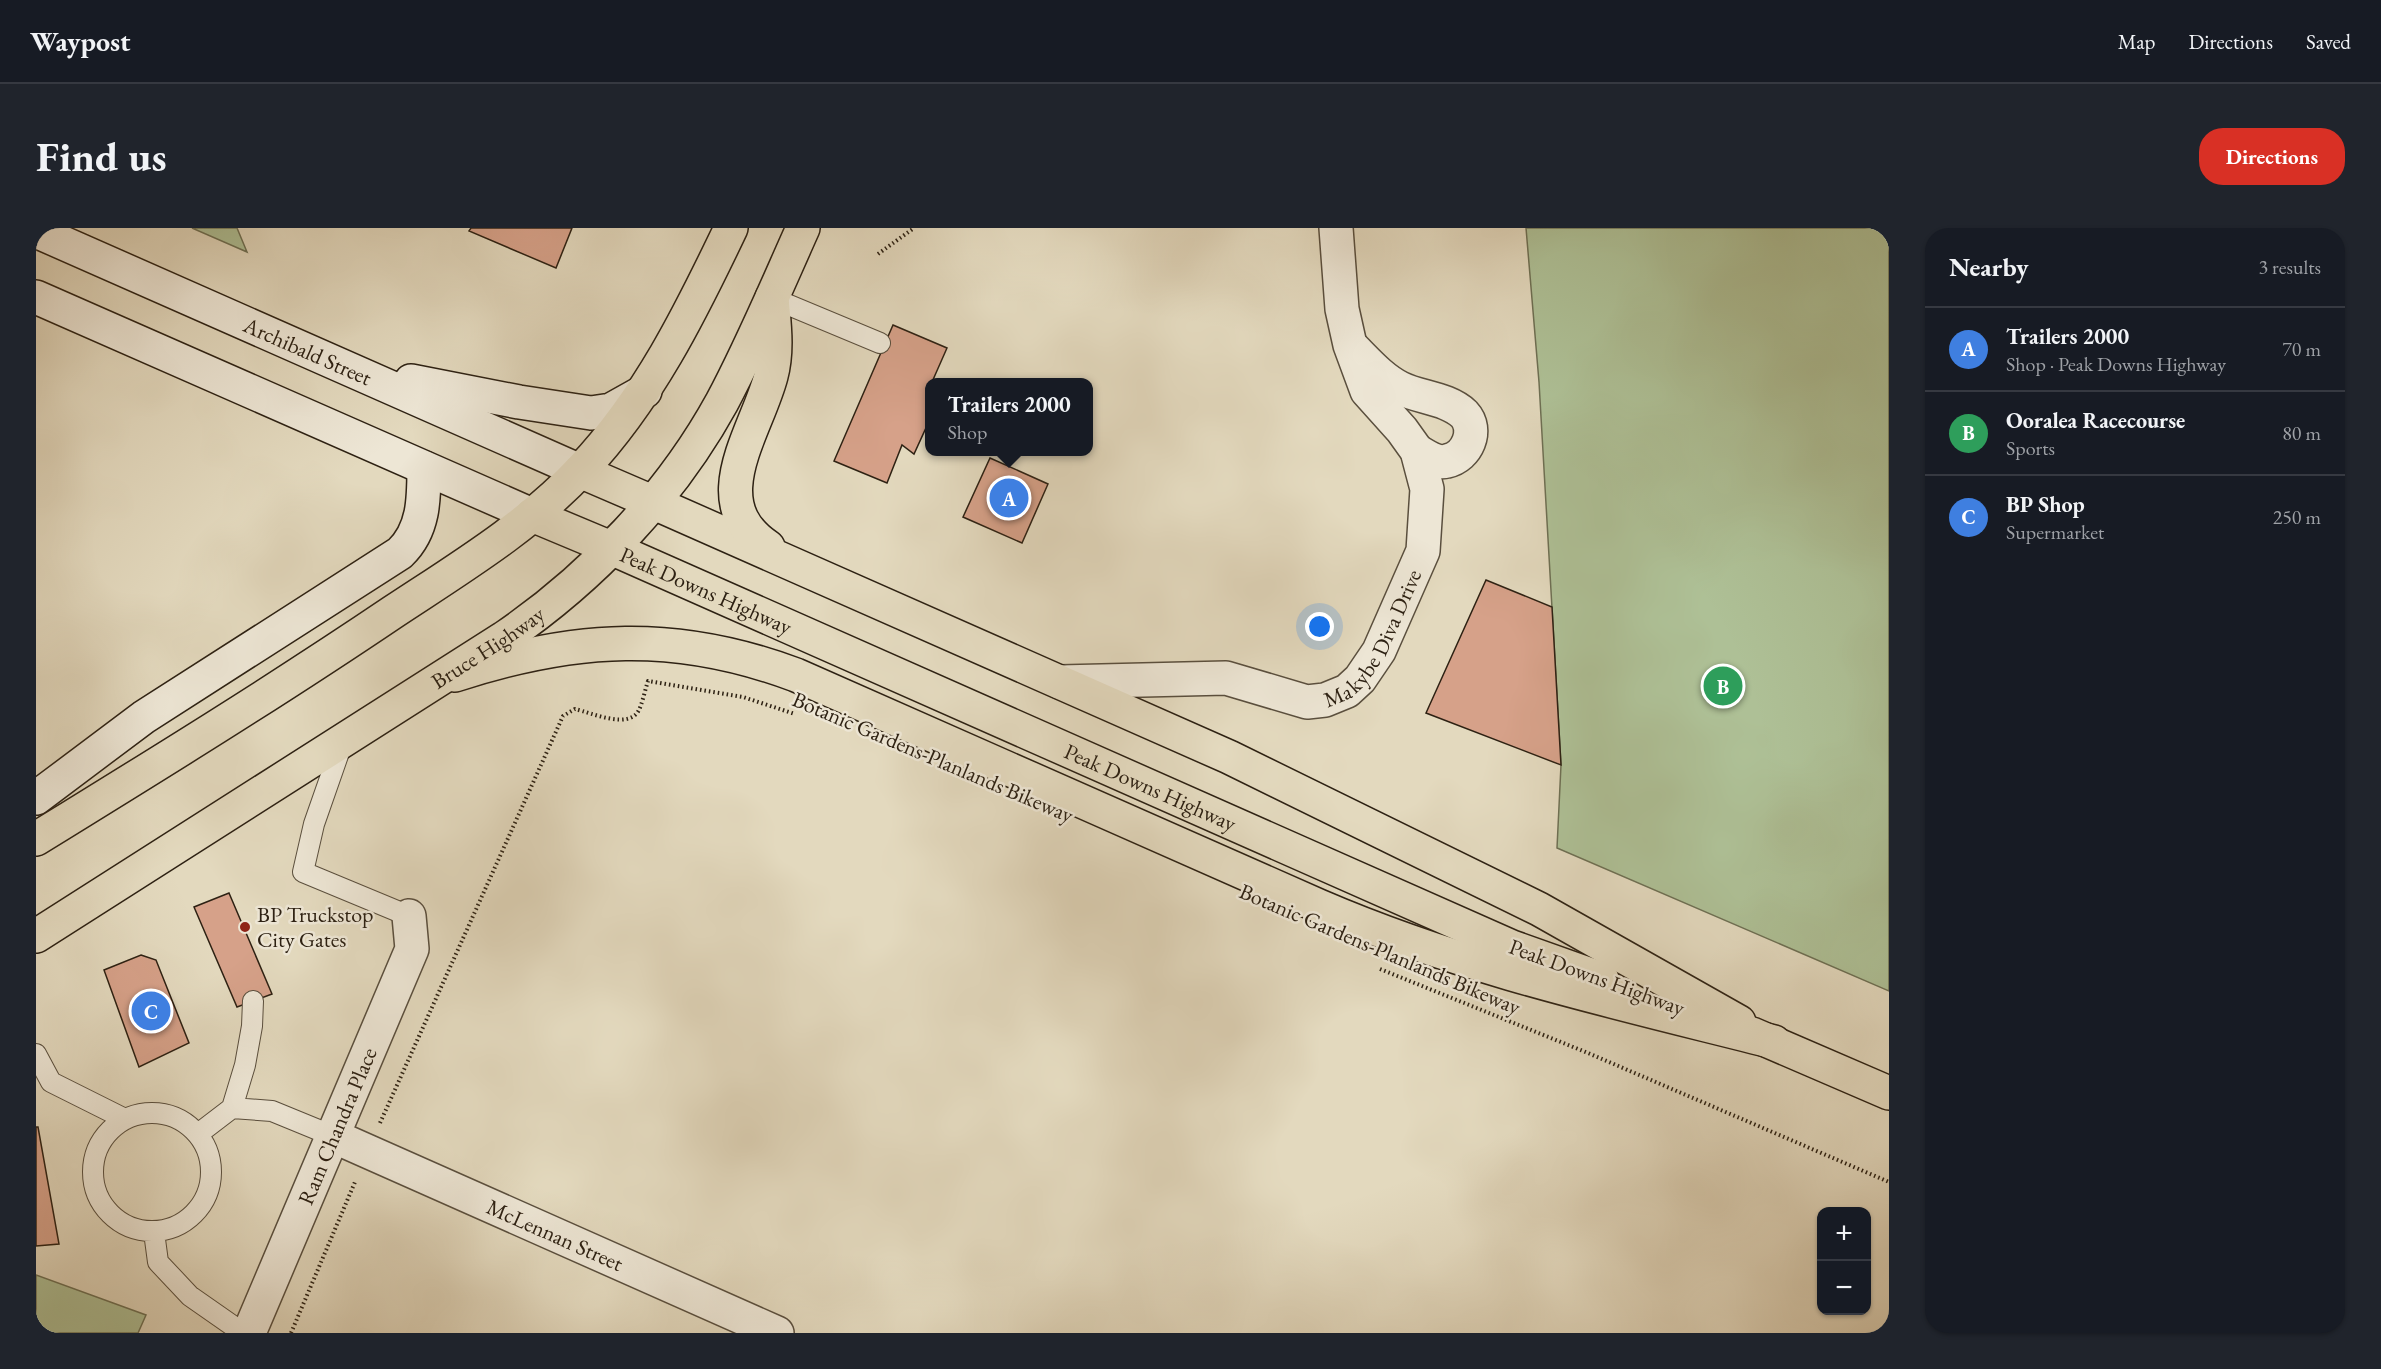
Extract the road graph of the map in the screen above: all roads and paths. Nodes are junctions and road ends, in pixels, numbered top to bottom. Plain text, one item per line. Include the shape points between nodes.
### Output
1 (731, 228) edge
2 (803, 228) edge
3 (914, 228) edge
4 (1336, 228) edge
5 (36, 231) edge
6 (878, 254) dead end
7 (36, 297) edge
8 (772, 298) junction
9 (880, 343) dead end
10 (1350, 345) junction
11 (345, 368) junction
12 (645, 391) junction
13 (1417, 452) junction
14 (424, 468) junction
15 (580, 471) junction
16 (652, 502) junction
17 (532, 515) junction
18 (611, 548) junction
19 (805, 568) junction
20 (438, 680) junction
21 (1060, 682) junction
22 (806, 718) dead end
23 (343, 741) junction
24 (36, 798) edge
25 (36, 838) edge
26 (409, 916) joint
27 (36, 936) edge
28 (1369, 964) dead end
29 (253, 1001) dead end
30 (1774, 1042) junction
31 (36, 1054) edge
32 (1889, 1093) edge
33 (232, 1108) junction
34 (125, 1119) junction
35 (198, 1134) junction
36 (333, 1136) junction
37 (367, 1153) junction
38 (1889, 1182) edge
39 (154, 1232) junction
40 (243, 1333) edge
41 (249, 1333) edge
42 (291, 1333) edge
43 (777, 1333) edge

1 - 12 main road via 693,308
2 - 8 main road, Bruce Highway
3 - 6 path
4 - 10 street, Makybe Diva Drive via 1342,309
5 - 11 street, Archibald Street
7 - 14 street
8 - 9 lane
8 - 16 main road, Bruce Highway via 721,402
8 - 19 main road via 773,364 739,466 736,502 741,518 754,536
10 - 13 street, Makybe Diva Drive via 1367,391
10 - 13 street via 1399,388 1449,404 1465,415 1472,430 1469,444 1459,456 1446,462
11 - 12 street via 591,413 611,410
11 - 15 street, Archibald Street
12 - 15 main road
13 - 21 street, Makybe Diva Drive via 1427,489 1423,551 1379,651 1347,691 1314,702 1291,699 1226,678
14 - 17 street
14 - 24 street via 417,531 400,553 144,717
15 - 16 main road, Peak Downs Highway
15 - 17 main road
16 - 18 main road, Bruce Highway
16 - 19 main road, Peak Downs Highway
17 - 18 main road, Peak Downs Highway
17 - 25 main road via 286,684
18 - 20 main road, Bruce Highway via 537,615
18 - 30 main road, Peak Downs Highway via 1512,946
19 - 21 main road, Peak Downs Highway
20 - 23 main road, Bruce Highway
20 - 30 main road via 526,654 595,644 675,645 754,660 1385,933 1486,968
21 - 30 main road, Peak Downs Highway via 1229,757 1539,909
22 - 37 path, Botanic Gardens-Planlands Bikeway via 743,697 648,681 639,711 633,717 622,720 575,709 563,716
23 - 26 lane via 314,824 303,872
23 - 27 main road, Bruce Highway
26 - 36 street, Ram Chandra Place via 412,949
28 - 38 path, Botanic Gardens-Planlands Bikeway
29 - 33 lane via 245,1065
30 - 32 main road, Peak Downs Highway
31 - 34 lane via 51,1082
33 - 35 lane
33 - 36 lane via 272,1111
34 - 35 lane via 144,1113 164,1114 183,1121
34 - 39 lane via 109,1131 98,1147 94,1187 116,1220 134,1229
35 - 39 lane via 210,1160 210,1188 190,1219 173,1229
36 - 37 street, McLennan Street
36 - 41 street, Ram Chandra Place
37 - 42 path, Botanic Gardens-Planlands Bikeway
37 - 43 street, McLennan Street
39 - 40 lane via 158,1263 190,1296

